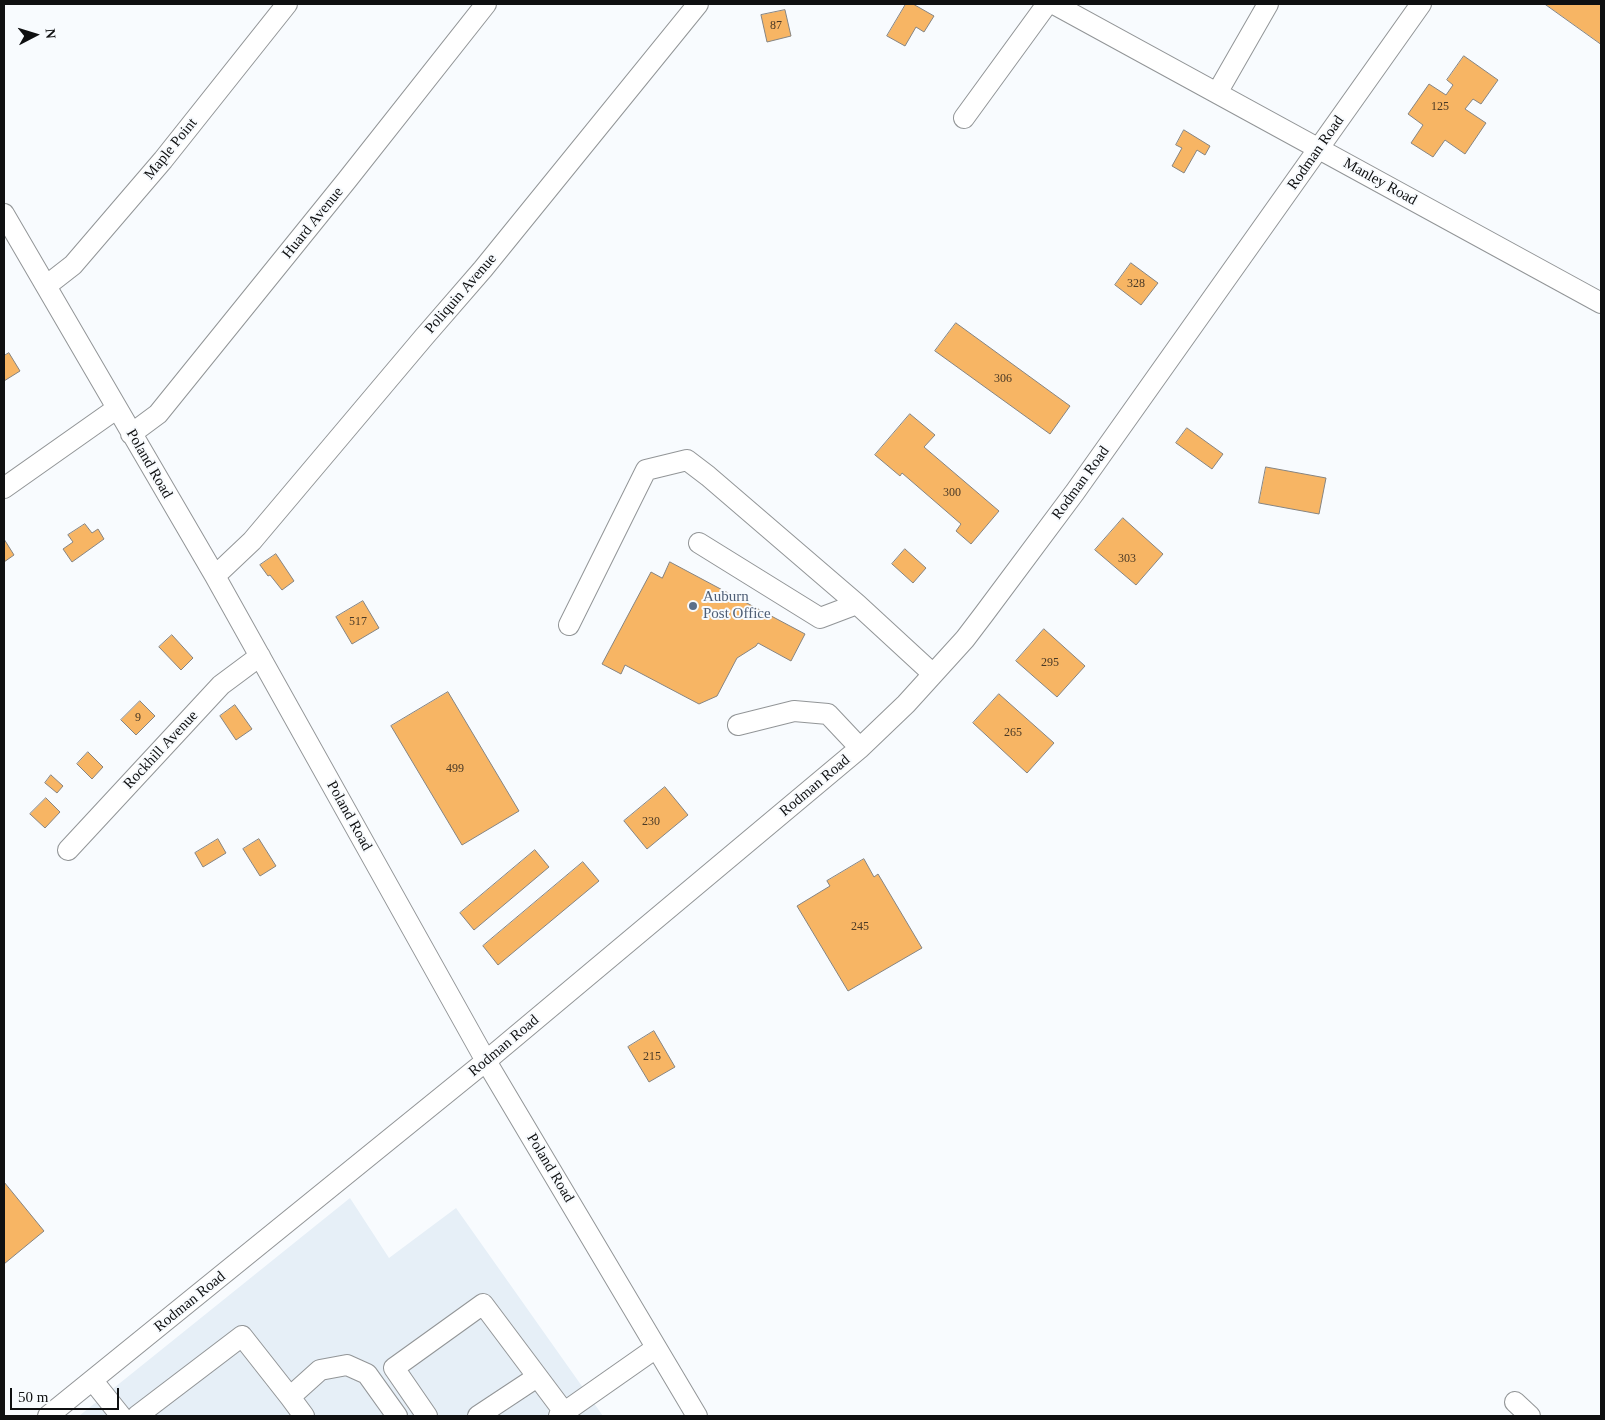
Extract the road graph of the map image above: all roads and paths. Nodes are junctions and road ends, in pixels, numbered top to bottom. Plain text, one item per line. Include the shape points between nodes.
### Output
1 (287, 4) edge
2 (486, 4) edge
3 (698, 4) edge
4 (1047, 4) edge
5 (1054, 4) edge
6 (1268, 4) edge
7 (1421, 4) edge
8 (1217, 93) junction
9 (964, 118) dead end
10 (1319, 148) junction
11 (4, 214) edge
12 (46, 286) junction
13 (1601, 303) edge
14 (116, 409) junction
15 (131, 434) junction
16 (4, 488) edge
17 (699, 542) dead end
18 (215, 576) junction
19 (857, 604) junction
20 (569, 625) dead end
21 (260, 656) junction
22 (933, 674) junction
23 (738, 725) dead end
24 (860, 748) junction
25 (68, 850) dead end
26 (486, 1061) junction
27 (656, 1348) junction
28 (538, 1377) junction
29 (93, 1381) junction
30 (290, 1397) junction
31 (1515, 1402) dead end
32 (562, 1414) edge
33 (48, 1416) edge
34 (121, 1416) edge
35 (138, 1416) edge
36 (304, 1416) edge
37 (397, 1416) edge
38 (427, 1416) edge
39 (478, 1416) edge
40 (697, 1416) edge
41 (1530, 1416) edge

1 - 12 street, Maple Point via 163,160 73,265
2 - 15 street, Huard Avenue via 158,414
3 - 18 street, Poliquin Avenue via 483,269 252,542
4 - 9 street
5 - 8 street, Manley Road
6 - 8 street
7 - 10 street, Rodman Road
8 - 10 street, Manley Road
10 - 13 street, Manley Road
10 - 22 street, Rodman Road via 1075,492 984,614
11 - 12 street, Poland Road
12 - 14 street, Poland Road
14 - 15 street, Poland Road
14 - 16 street
15 - 18 street, Poland Road
17 - 19 street via 820,618
18 - 21 street, Poland Road
19 - 20 street via 686,460 646,470
19 - 22 street
21 - 25 street, Rockhill Avenue via 221,685
21 - 26 street, Poland Road
22 - 24 street, Rodman Road
23 - 24 street via 794,711 828,714
24 - 26 street, Rodman Road
26 - 27 street, Poland Road
26 - 29 street, Rodman Road
27 - 32 street
27 - 40 street, Poland Road
28 - 32 street
28 - 38 street via 483,1304 394,1368
28 - 39 street
29 - 33 street, Rodman Road
29 - 34 street
30 - 35 street via 242,1336
30 - 36 street
30 - 37 street via 320,1370 347,1365 367,1374
31 - 41 street

